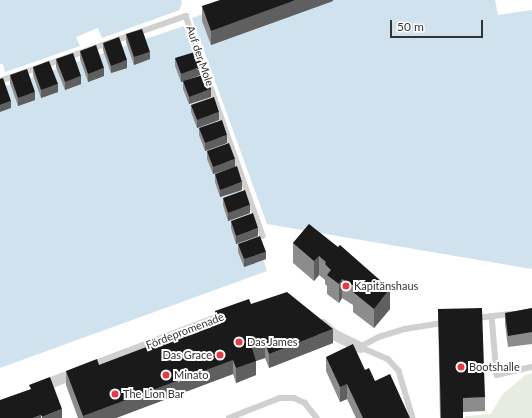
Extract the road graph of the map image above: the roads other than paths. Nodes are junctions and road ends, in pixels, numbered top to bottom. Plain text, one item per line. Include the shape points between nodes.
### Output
1 (0, 80) edge
2 (263, 236) dead end
3 (235, 312) edge
4 (516, 313) edge
5 (492, 316) junction
6 (315, 318) edge
7 (469, 319) edge
8 (453, 321) edge
9 (360, 347) junction
10 (532, 366) edge
11 (27, 391) edge
12 (229, 418) edge
13 (317, 418) edge
14 (413, 418) edge

1 - 2 lane, Auf der Mole via 186,16
3 - 11 street, Fördepromenade
4 - 5 lane
5 - 7 lane
5 - 10 lane via 497,376
6 - 9 street via 333,334
8 - 9 lane via 410,328 379,337
9 - 14 lane via 388,359 399,371
12 - 13 lane via 280,398 294,398 305,402

